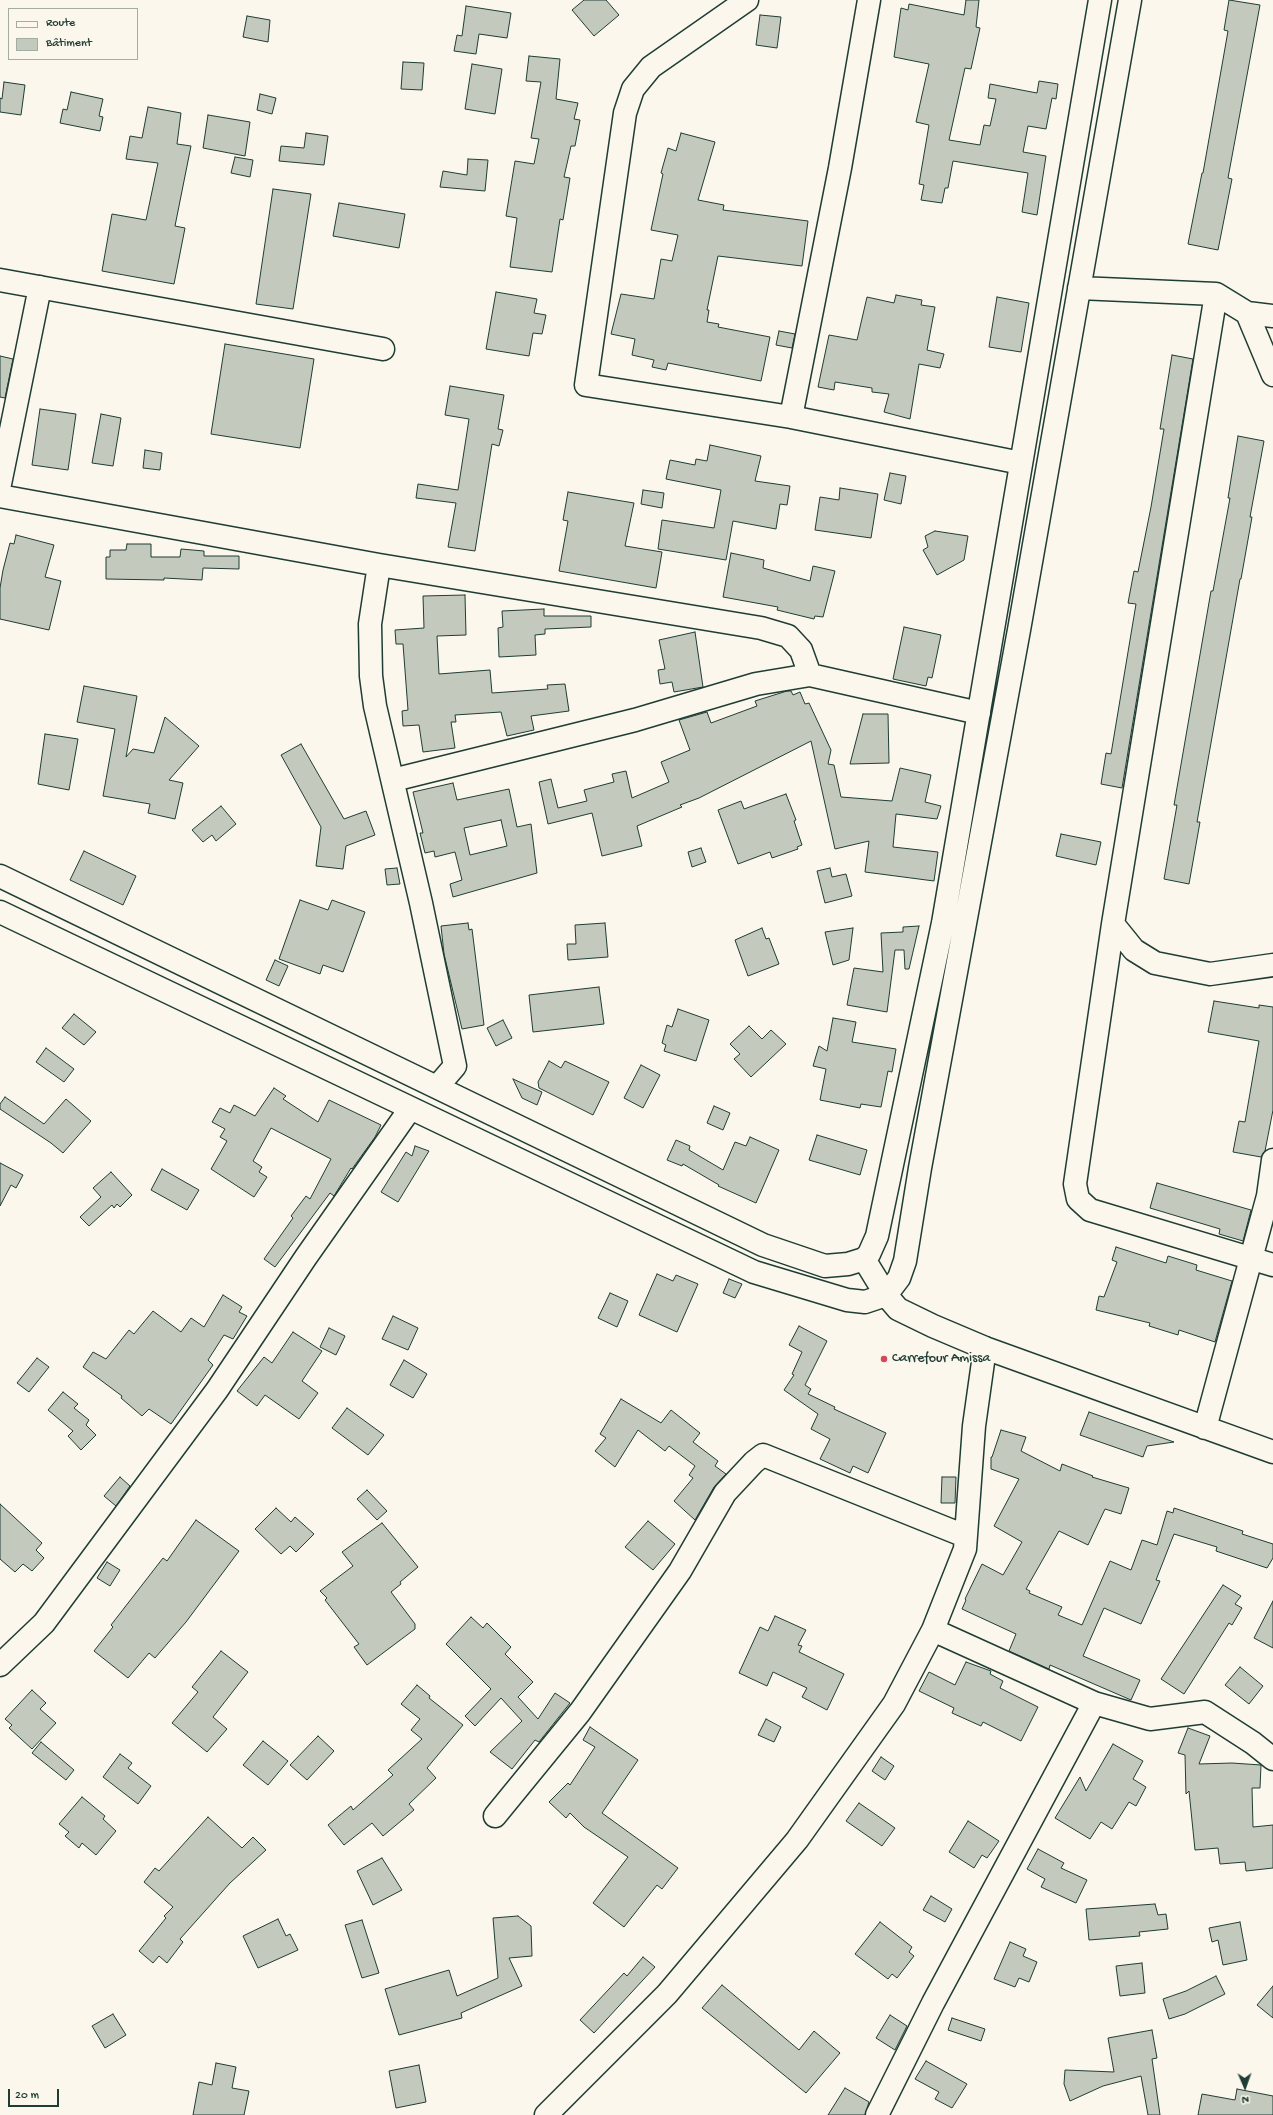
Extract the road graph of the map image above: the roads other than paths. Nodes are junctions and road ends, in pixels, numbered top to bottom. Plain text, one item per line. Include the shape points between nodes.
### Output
1 (747, 0) edge
2 (869, 0) edge
3 (1100, 0) edge
4 (1130, 0) edge
5 (0, 280) edge
6 (40, 287) junction
7 (1078, 288) junction
8 (1216, 294) junction
9 (1247, 313) junction
10 (1273, 316) edge
11 (383, 348) dead end
12 (1273, 375) edge
13 (791, 417) junction
14 (1021, 463) junction
15 (0, 484) edge
16 (0, 496) edge
17 (379, 566) junction
18 (810, 675) junction
19 (979, 713) junction
20 (393, 780) junction
21 (0, 876) edge
22 (0, 912) edge
23 (1113, 924) junction
24 (1273, 965) edge
25 (437, 1087) junction
26 (410, 1109) junction
27 (1273, 1160) edge
28 (1252, 1258) junction
29 (864, 1259) junction
30 (1273, 1265) edge
31 (886, 1295) junction
32 (985, 1348) junction
33 (1205, 1428) junction
34 (1273, 1452) edge
35 (966, 1536) junction
36 (933, 1630) junction
37 (0, 1665) edge
38 (1094, 1702) junction
39 (1273, 1759) edge
40 (495, 1816) dead end
41 (546, 2115) edge
42 (877, 2115) edge

1 - 13 street via 651,67 633,89 625,113 586,385
2 - 13 street via 840,168
3 - 14 street
4 - 7 street
5 - 6 street
6 - 11 street
6 - 15 street
7 - 8 street
7 - 31 street via 905,1261 899,1278
8 - 9 street
8 - 23 street
9 - 10 street
9 - 12 street
13 - 14 street
14 - 19 street
16 - 17 street
17 - 18 street via 761,628 788,636 801,650
17 - 20 street via 370,624 370,676
18 - 19 street
18 - 20 street via 756,684 635,720
19 - 29 street via 943,923 877,1236 870,1254
20 - 25 street via 455,1066
21 - 25 street
22 - 26 street
23 - 24 street via 1134,950 1155,964 1210,974
23 - 28 street via 1075,1184 1078,1199 1090,1210
25 - 29 street via 763,1245 824,1266 848,1264
26 - 31 street via 754,1272 847,1300 865,1302
26 - 37 street via 207,1402 44,1623
27 - 28 street via 1268,1196
28 - 30 street
28 - 33 street
29 - 31 street
31 - 32 street via 898,1309
32 - 33 street
32 - 35 street via 974,1426
33 - 34 street
35 - 36 street via 965,1549
35 - 40 street via 763,1455 725,1493 680,1571 585,1705
36 - 38 street
36 - 41 street via 894,1704 797,1840 667,1994
38 - 39 street via 1150,1719 1205,1712
38 - 42 street via 933,2003

